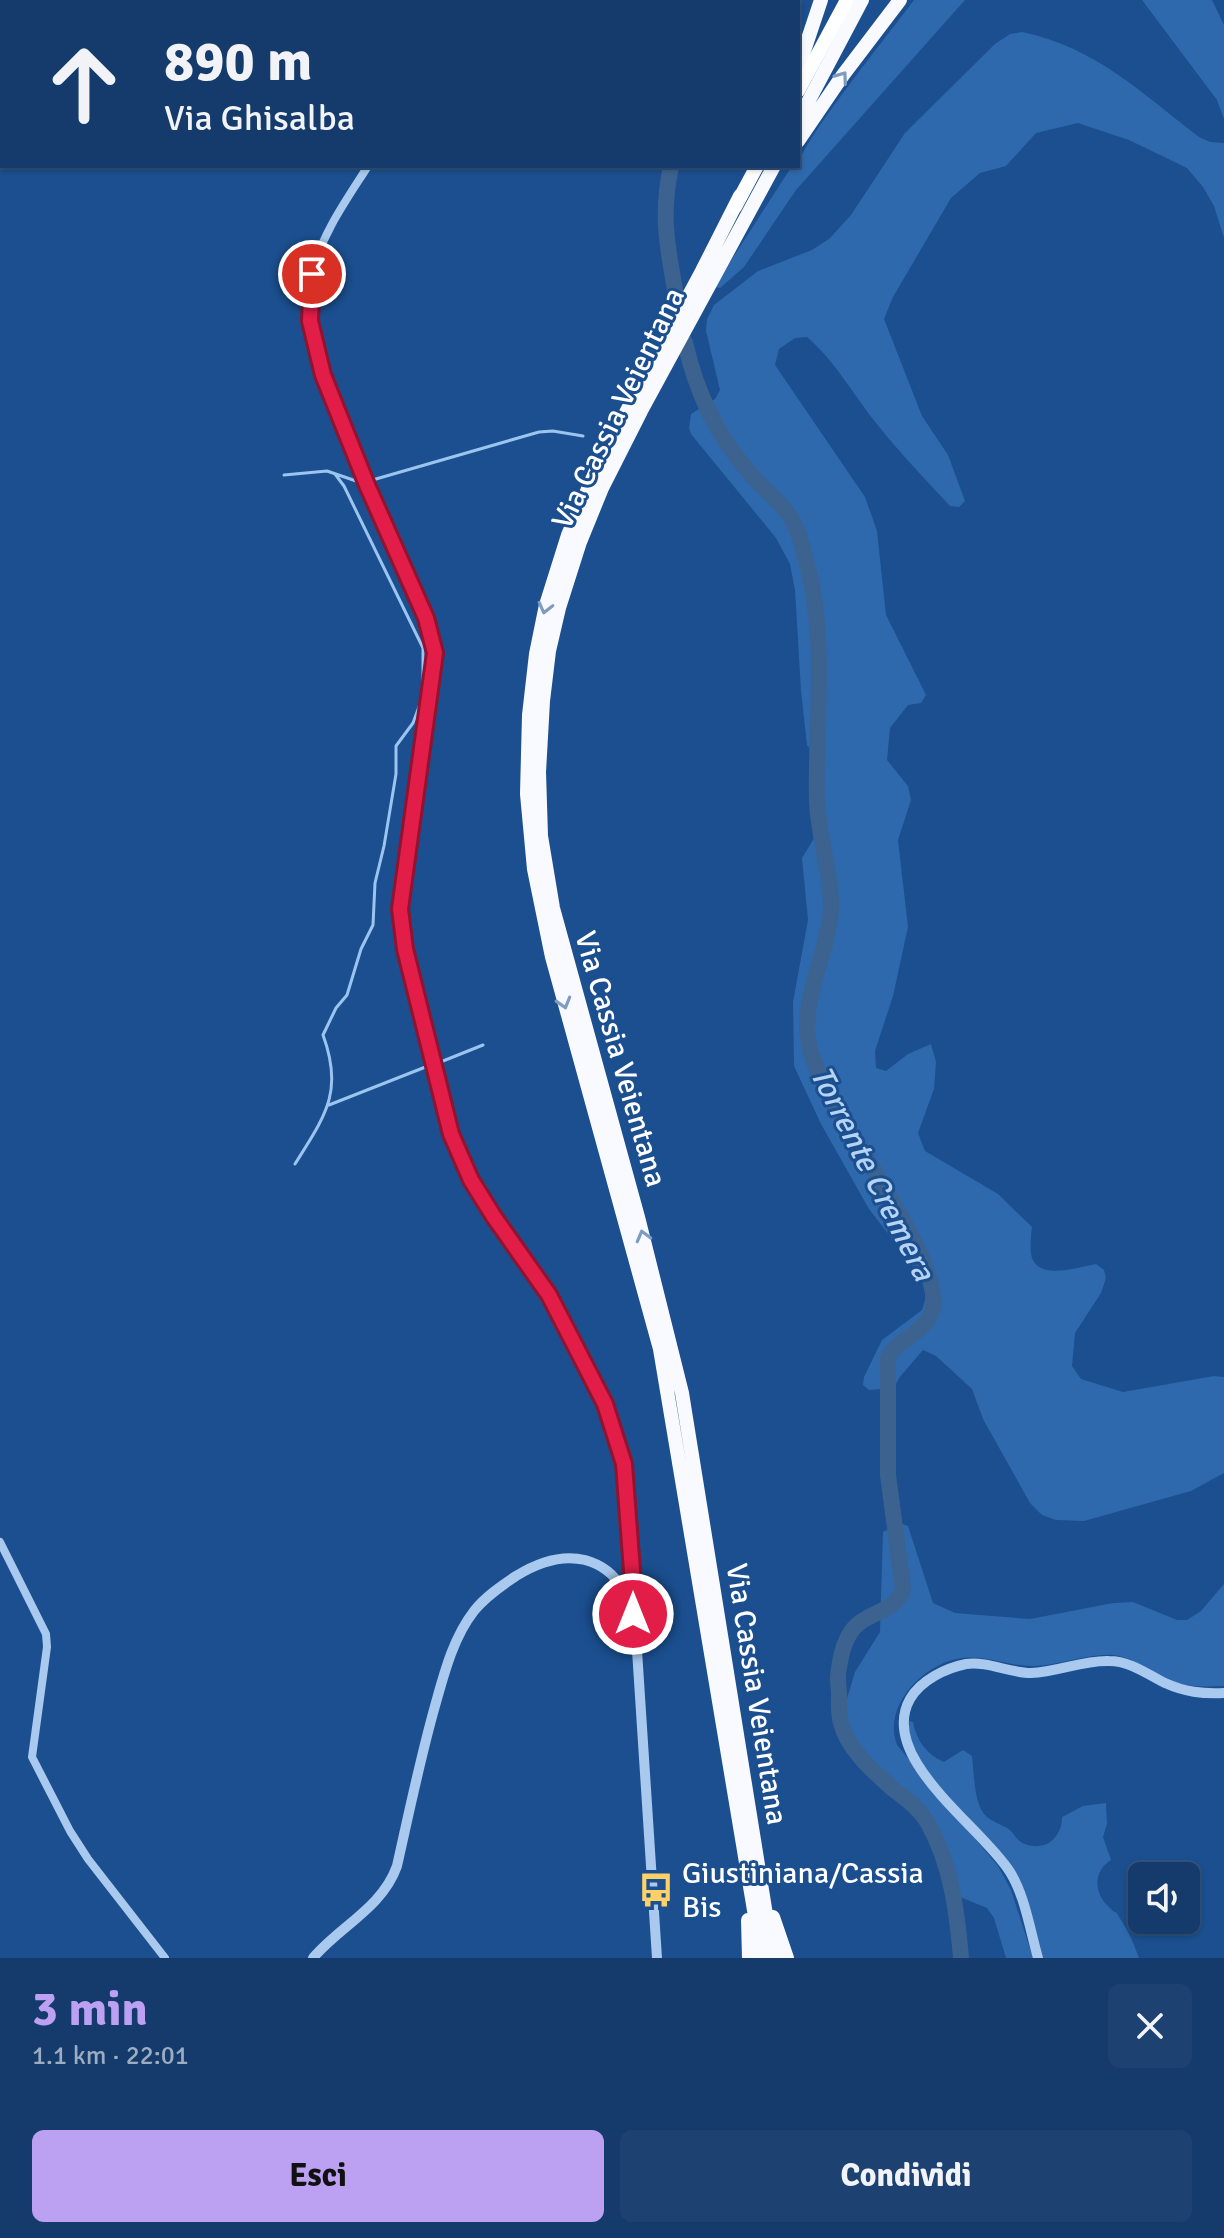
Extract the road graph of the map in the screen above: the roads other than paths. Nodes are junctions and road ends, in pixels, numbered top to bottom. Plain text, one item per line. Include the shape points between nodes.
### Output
1 (821, 0) edge
2 (847, 0) edge
3 (862, 0) edge
4 (900, 0) edge
5 (800, 63) edge
6 (800, 87) edge
7 (800, 117) edge
8 (800, 138) edge
9 (367, 168) edge
10 (754, 168) edge
11 (773, 168) edge
12 (780, 168) edge
13 (752, 209) junction
14 (708, 272) junction
15 (678, 1413) junction
16 (0, 1542) edge
17 (628, 1595) junction
18 (1224, 1693) edge
19 (748, 1871) junction
20 (761, 1881) junction
21 (165, 1958) edge
22 (313, 1958) edge
23 (657, 1958) edge
24 (749, 1958) edge
25 (762, 1958) edge
26 (773, 1958) edge
27 (787, 1958) edge
28 (1038, 1958) edge

1 - 5 highway
2 - 6 highway
3 - 7 highway
8 -> 4 highway
9 - 17 street via 316,261 309,305 323,375 426,618 435,653 400,909 405,949 461,1159 549,1295 617,1435 631,1536 633,1584
10 - 14 highway, Via Cassia Veientana
11 - 13 highway
12 - 13 highway
13 - 14 highway, Via Cassia Veientana
14 - 15 highway, Via Cassia Veientana via 582,500 544,613 531,688 527,806 549,945
15 - 19 highway, Via Cassia Veientana
15 - 20 highway, Via Cassia Veientana
16 - 21 street via 46,1634 32,1757 88,1859
17 - 22 street via 604,1568 565,1558 529,1569 477,1607 443,1678 390,1883
17 - 23 street via 636,1635
18 - 28 street via 1188,1691 1108,1661 1032,1673 966,1664 937,1675 915,1692 903,1719 909,1750 1009,1870
19 - 24 highway
19 - 25 highway, Via Cassia Veientana
20 - 26 highway, Via Cassia Veientana
20 - 27 highway

